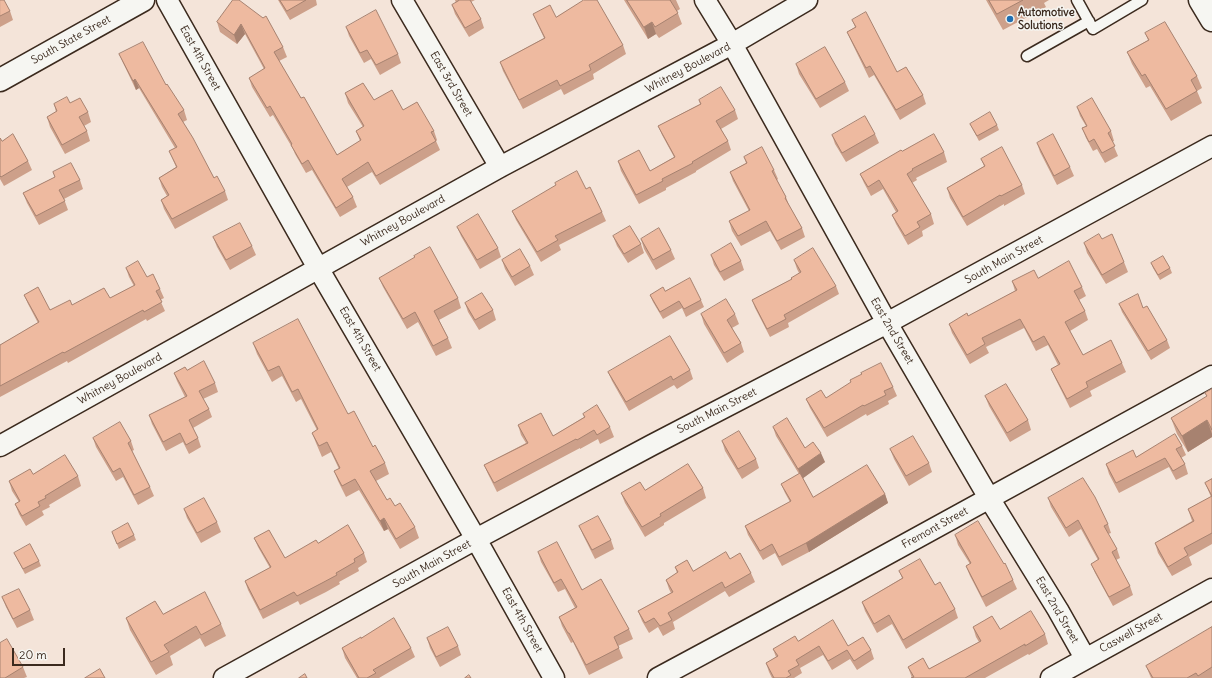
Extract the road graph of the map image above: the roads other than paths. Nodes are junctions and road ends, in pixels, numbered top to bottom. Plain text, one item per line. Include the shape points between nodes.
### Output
1 (143, 0) edge
2 (167, 0) edge
3 (402, 0) edge
4 (705, 0) edge
5 (807, 0) edge
6 (1077, 0) edge
7 (1142, 0) edge
8 (1200, 0) edge
9 (1212, 20) edge
10 (1089, 21) junction
11 (732, 44) junction
12 (1027, 56) dead end
13 (0, 80) edge
14 (1212, 146) edge
15 (500, 167) junction
16 (318, 268) junction
17 (887, 323) junction
18 (1212, 376) edge
19 (0, 446) edge
20 (989, 498) junction
21 (476, 539) junction
22 (1212, 589) edge
23 (1085, 658) junction
24 (224, 678) edge
25 (554, 678) edge
26 (658, 678) edge
27 (1051, 678) edge

1 - 13 main road, South State Street
2 - 16 street, East 4th Street
3 - 15 street, East 3rd Street
4 - 11 street, East 2nd Street
5 - 11 street, Whitney Boulevard
6 - 10 lane
7 - 10 lane via 1094,29
8 - 9 main road
10 - 12 lane
11 - 15 street, Whitney Boulevard
11 - 17 street, East 2nd Street
14 - 17 street, South Main Street
15 - 16 street, Whitney Boulevard
16 - 19 street, Whitney Boulevard
16 - 21 street, East 4th Street
17 - 20 street, East 2nd Street
17 - 21 street, South Main Street
18 - 20 street, Fremont Street
20 - 23 street, East 2nd Street
20 - 26 street, Fremont Street
21 - 24 street, South Main Street
21 - 25 street, East 4th Street
22 - 23 street, Caswell Street
23 - 27 street, Caswell Street

